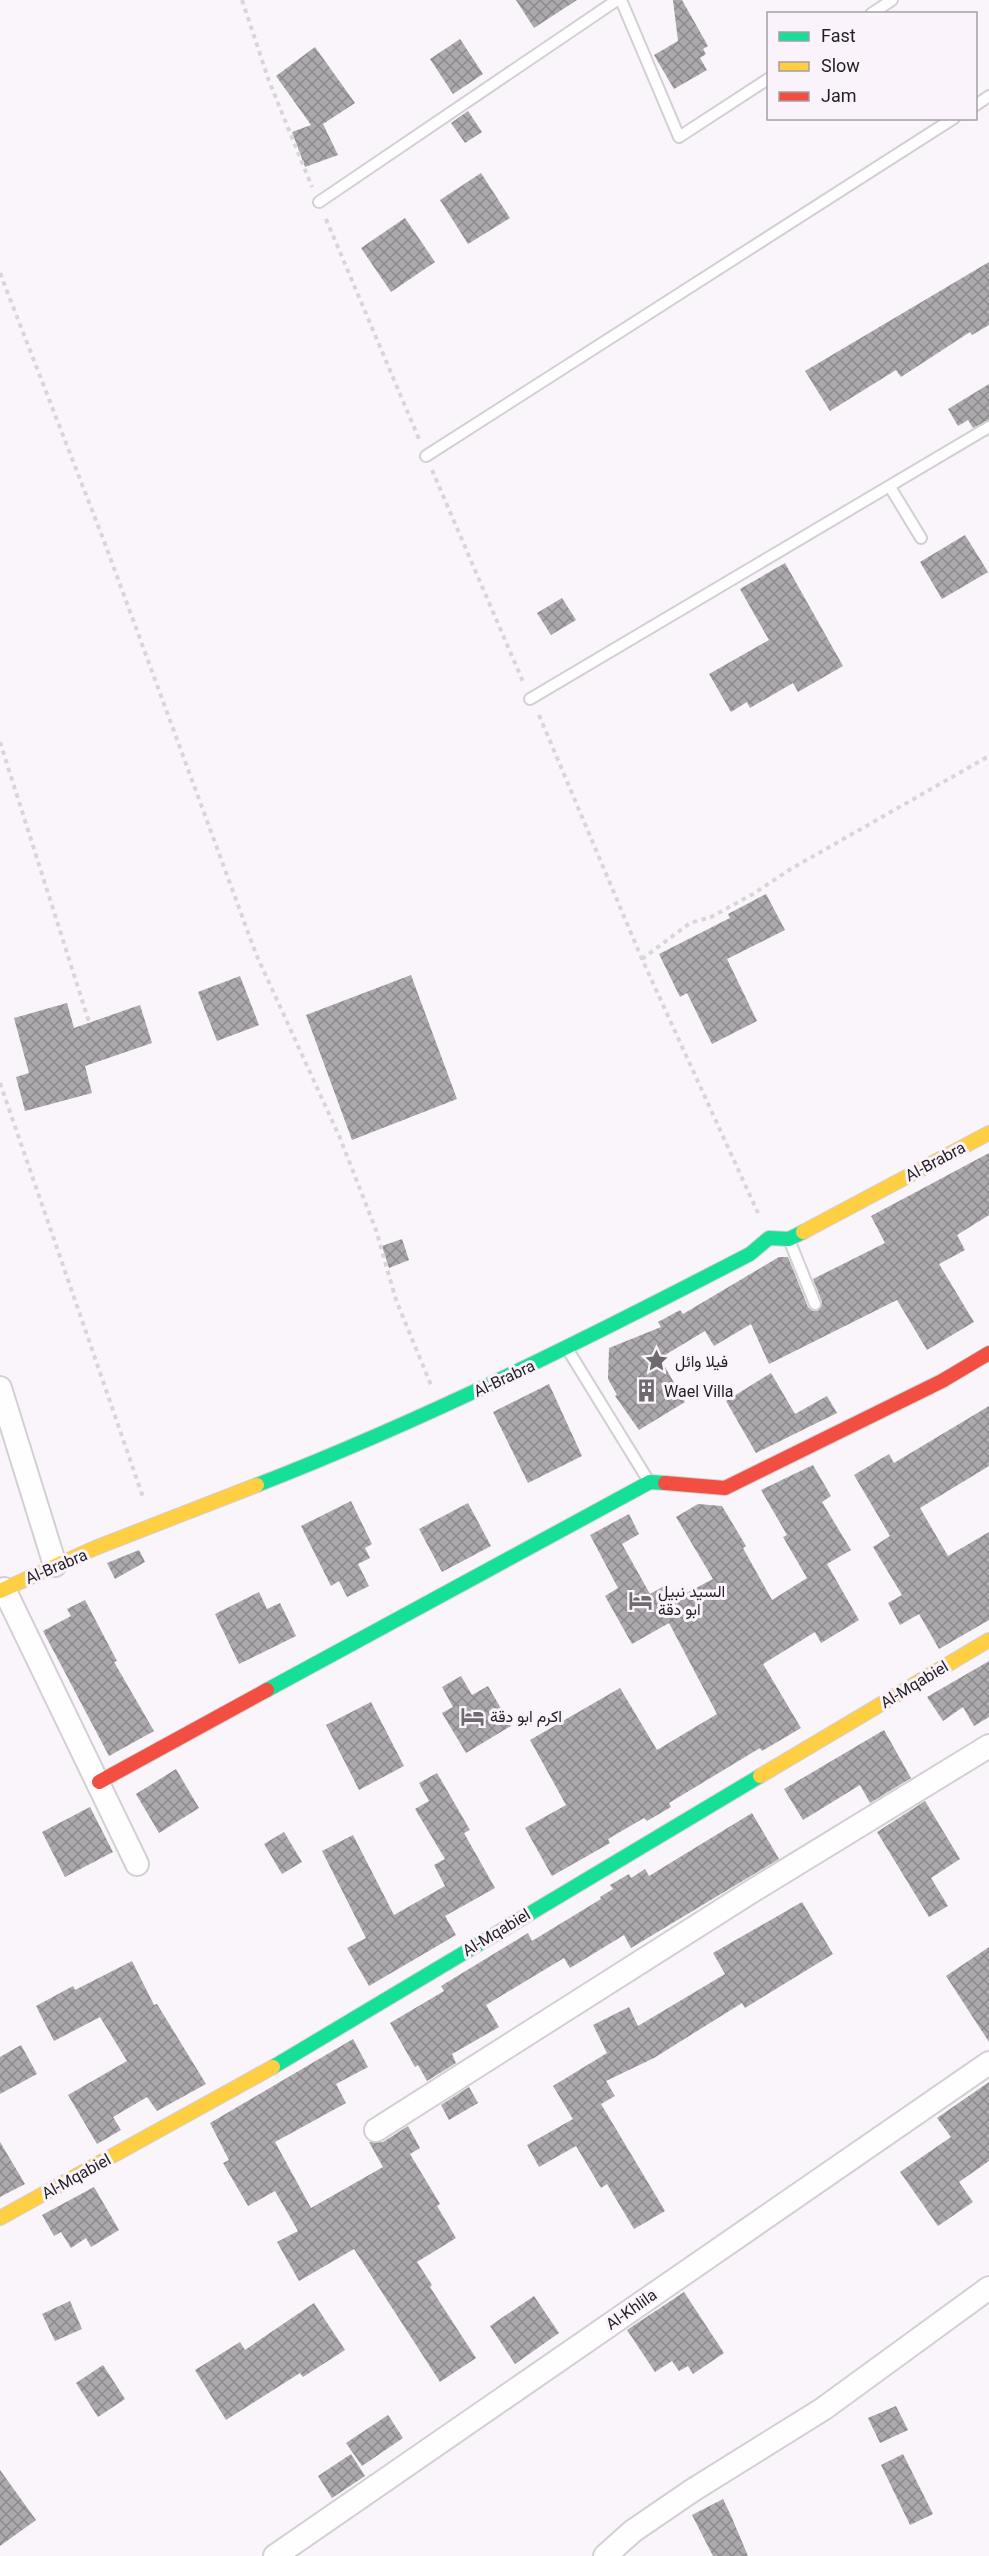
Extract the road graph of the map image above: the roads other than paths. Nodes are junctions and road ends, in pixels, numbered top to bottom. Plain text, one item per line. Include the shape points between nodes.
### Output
1 (619, 0) edge
2 (892, 0) edge
3 (874, 12) edge
4 (767, 80) edge
5 (951, 120) edge
6 (319, 202) road end
7 (989, 427) edge
8 (426, 456) road end
9 (890, 487) junction
10 (921, 538) dead end
11 (530, 699) road end
12 (989, 1133) edge
13 (789, 1239) junction
14 (815, 1304) dead end
15 (567, 1348) junction
16 (989, 1353) edge
17 (0, 1388) edge
18 (650, 1482) junction
19 (55, 1565) junction
20 (2, 1590) edge
21 (989, 1640) edge
22 (989, 1746) edge
23 (99, 1782) junction
24 (137, 1864) dead end
25 (989, 2063) edge
26 (376, 2130) dead end
27 (0, 2218) edge
28 (989, 2288) edge
29 (274, 2556) edge
30 (605, 2556) edge

1 - 4 lane via 679,137
1 - 6 lane
2 - 3 lane
5 - 8 lane
7 - 9 lane
9 - 10 lane
9 - 11 lane
12 - 13 street, Al-Brabra
13 - 14 lane
13 - 15 street, Al-Brabra via 770,1238 750,1254
15 - 18 lane
15 - 19 street, Al-Brabra via 389,1432
16 - 18 street via 942,1381 725,1488
17 - 19 street
18 - 23 street
19 - 20 street, Al-Brabra
20 - 23 street
21 - 27 street, Al-Mqabiel via 262,2074
22 - 26 street
23 - 24 street
25 - 29 street, Al-Khlila
28 - 30 street via 823,2409 633,2531

